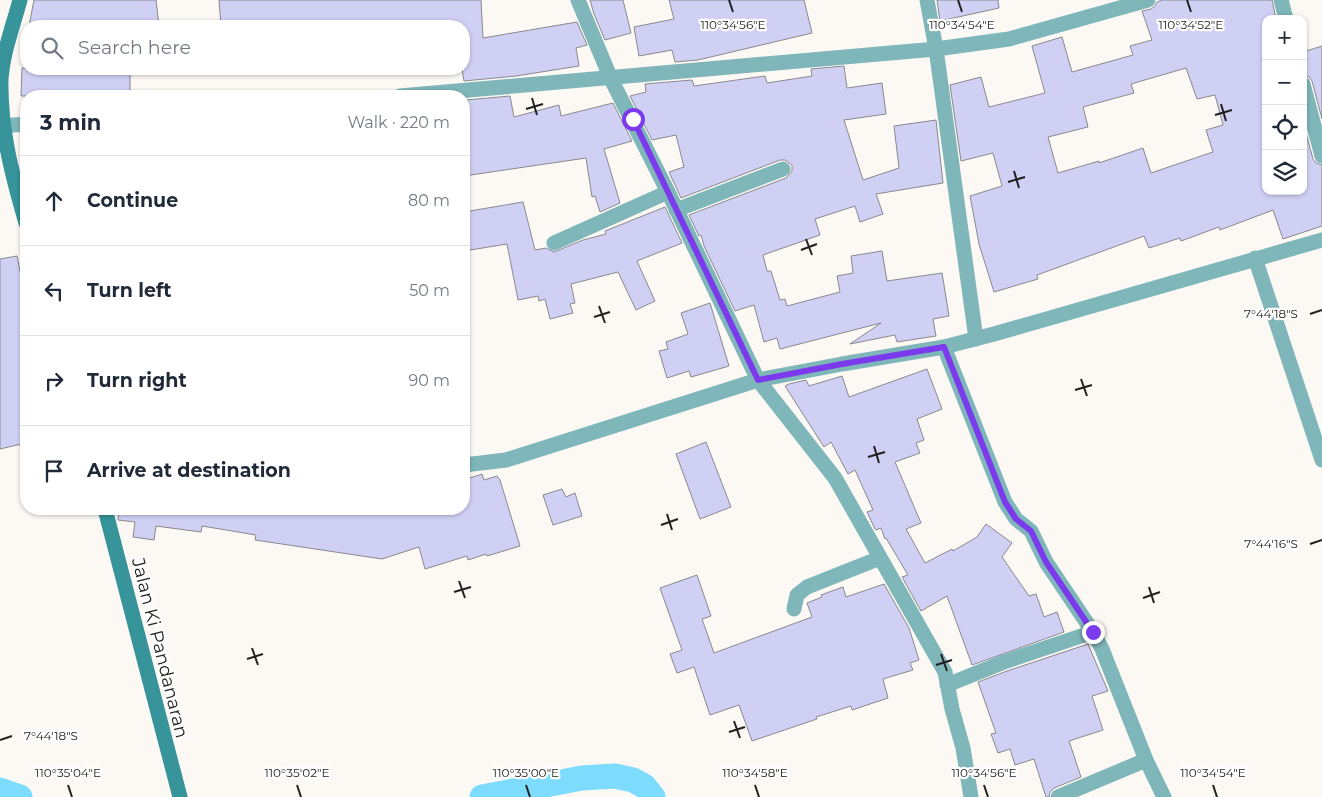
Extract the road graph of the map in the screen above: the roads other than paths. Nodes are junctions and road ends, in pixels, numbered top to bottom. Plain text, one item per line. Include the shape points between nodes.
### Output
1 (20, 0) edge
2 (578, 0) edge
3 (928, 0) edge
4 (1148, 0) edge
5 (1281, 0) edge
6 (1285, 15) edge
7 (936, 50) junction
8 (611, 79) junction
9 (470, 90) edge
10 (1307, 99) edge
11 (20, 124) edge
12 (2, 126) junction
13 (2, 141) edge
14 (1322, 156) edge
15 (783, 168) dead end
16 (668, 192) junction
17 (20, 202) edge
18 (676, 210) junction
19 (1322, 240) edge
20 (554, 243) dead end
21 (1255, 258) junction
22 (976, 339) junction
23 (944, 347) junction
24 (758, 380) junction
25 (1322, 460) edge
26 (470, 465) edge
27 (107, 515) edge
28 (880, 558) junction
29 (794, 609) dead end
30 (1093, 632) junction
31 (947, 685) junction
32 (1146, 760) junction
33 (180, 797) edge
34 (971, 797) edge
35 (1058, 797) edge
36 (1164, 797) edge

1 - 12 main road via 1,79
2 - 8 street
3 - 7 street
4 - 7 street via 1009,39
5 - 6 street
7 - 8 street
7 - 22 street
8 - 9 street
8 - 16 street
10 - 14 street
11 - 12 street
12 - 13 main road
13 - 17 main road
15 - 18 street
16 - 18 street
16 - 20 street
18 - 24 street
19 - 21 street
21 - 22 street
21 - 25 street
22 - 23 street
23 - 24 street
23 - 30 street via 1005,502 1016,519 1031,531 1046,562
24 - 26 street via 506,460
24 - 28 street via 835,478
27 - 33 main road, Jalan Ki Pandanaran
28 - 29 street via 807,587 798,596
28 - 31 street via 945,672
30 - 31 street
30 - 32 street
31 - 34 street
32 - 35 street
32 - 36 street

